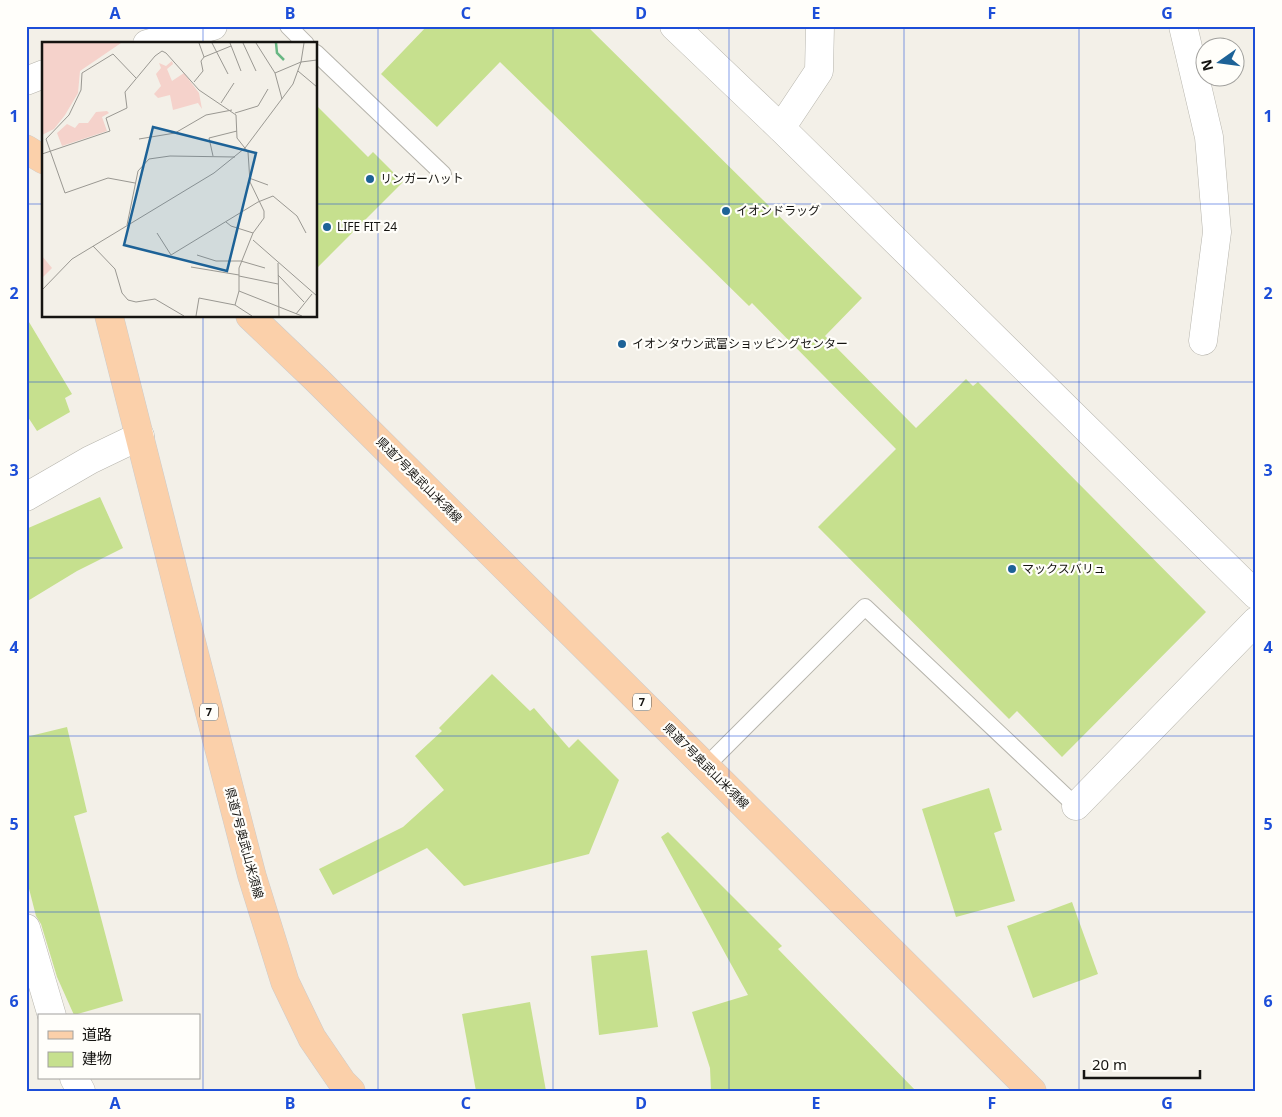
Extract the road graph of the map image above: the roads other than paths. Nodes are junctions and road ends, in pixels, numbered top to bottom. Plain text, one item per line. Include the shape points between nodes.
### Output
1 (213, 26) edge
2 (288, 26) edge
3 (674, 26) edge
4 (820, 26) edge
5 (1183, 26) edge
6 (154, 42) edge
7 (304, 42) edge
8 (318, 55) edge
9 (42, 75) edge
10 (26, 81) edge
11 (780, 128) junction
12 (26, 149) edge
13 (42, 159) edge
14 (443, 174) dead end
15 (110, 318) edge
16 (252, 318) edge
17 (1203, 341) dead end
18 (140, 436) junction
19 (26, 496) edge
20 (1256, 595) edge
21 (1256, 621) edge
22 (706, 766) junction
23 (1076, 806) joint
24 (26, 928) edge
25 (51, 1014) edge
26 (351, 1091) edge
27 (1032, 1091) edge

1 - 6 street
2 - 7 lane
3 - 11 street
4 - 11 street via 819,71
5 - 17 street via 1209,137 1217,232
8 - 14 lane
9 - 10 street
11 - 20 street
12 - 13 main road
15 - 18 main road, 県道7号奥武山米須線 / 7
16 - 22 main road, 県道7号奥武山米須線 / 7
18 - 19 street
18 - 26 main road, 県道7号奥武山米須線 / 7 via 252,876 285,982 312,1038
21 - 23 street
22 - 23 lane via 865,607
22 - 27 main road, 県道7号奥武山米須線 / 7
24 - 25 street

